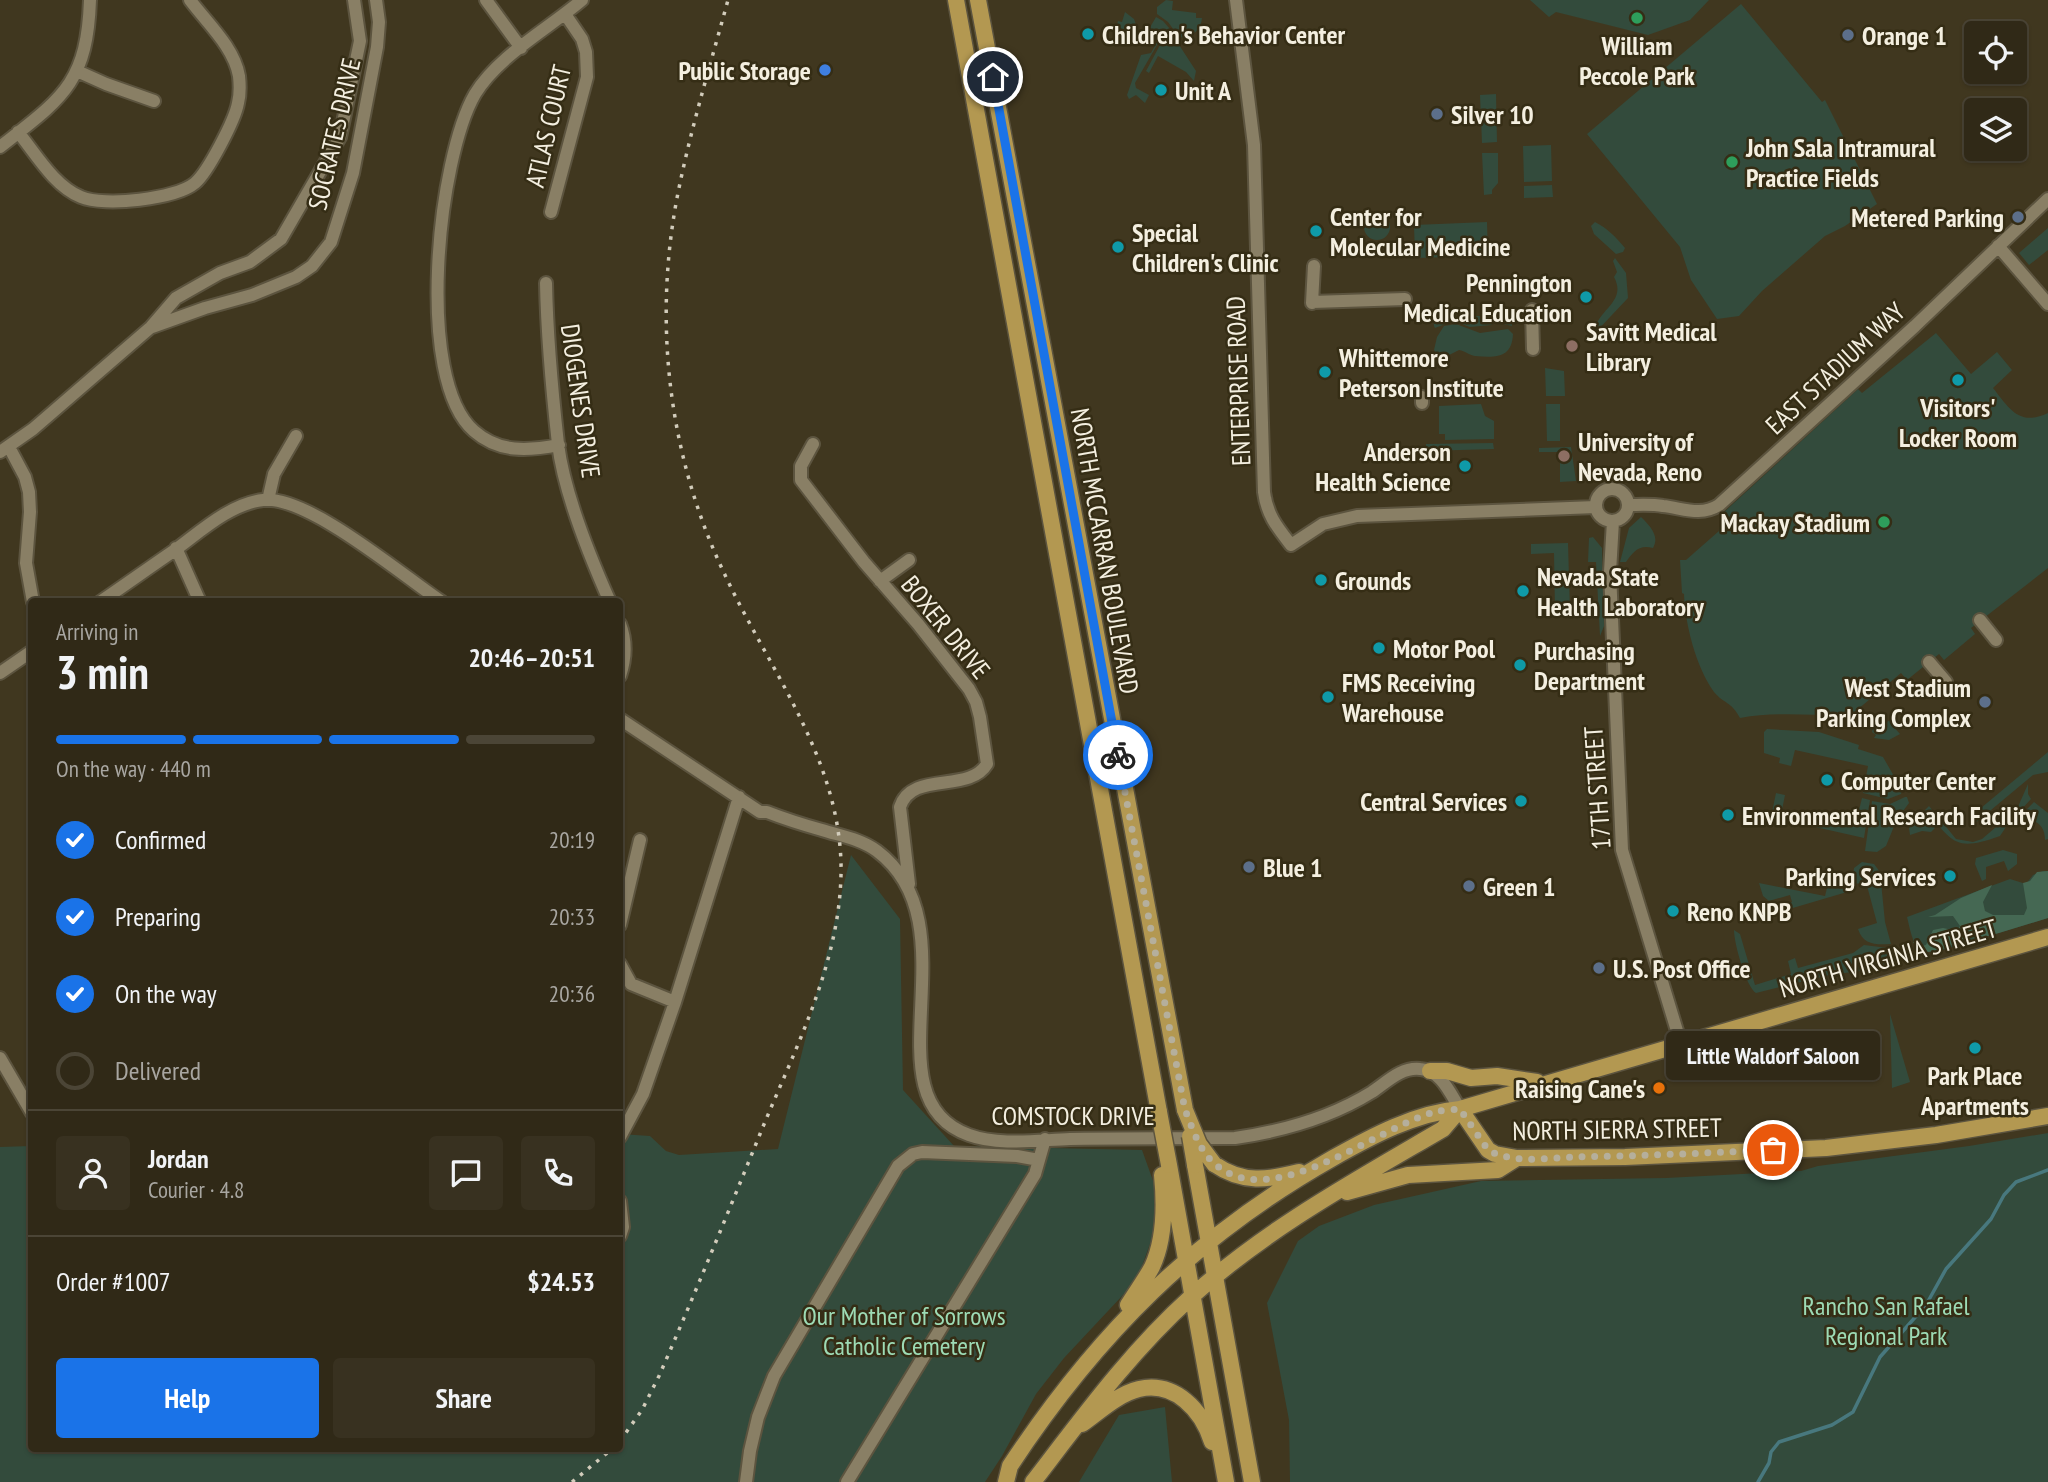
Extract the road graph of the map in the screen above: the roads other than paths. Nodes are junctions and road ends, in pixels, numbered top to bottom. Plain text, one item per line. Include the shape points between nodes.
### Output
1 (90, 0) edge
2 (190, 0) edge
3 (354, 0) edge
4 (376, 0) edge
5 (486, 0) edge
6 (582, 0) edge
7 (956, 0) edge
8 (978, 0) edge
9 (1236, 0) edge
10 (565, 14) junction
11 (521, 48) junction
12 (77, 71) junction
13 (153, 101) dead end
14 (18, 132) junction
15 (0, 147) edge
16 (2048, 200) edge
17 (551, 212) dead end
18 (1998, 246) junction
19 (1314, 266) dead end
20 (546, 283) dead end
21 (1405, 299) dead end
22 (2048, 304) edge
23 (1532, 310) dead end
24 (151, 327) junction
25 (1533, 349) dead end
26 (296, 436) dead end
27 (813, 444) dead end
28 (559, 445) junction
29 (5, 450) edge
30 (268, 500) junction
31 (1628, 505) junction
32 (1596, 507) junction
33 (1613, 521) junction
34 (176, 548) junction
35 (909, 560) dead end
36 (880, 581) junction
37 (32, 598) edge
38 (106, 598) edge
39 (198, 598) edge
40 (437, 598) edge
41 (609, 598) edge
42 (1980, 620) dead end
43 (623, 638) edge
44 (1996, 640) dead end
45 (28, 654) edge
46 (1929, 662) dead end
47 (623, 664) edge
48 (0, 673) edge
49 (1946, 682) dead end
50 (623, 721) edge
51 (739, 797) junction
52 (640, 840) dead end
53 (910, 891) junction
54 (623, 912) edge
55 (2048, 937) edge
56 (623, 969) edge
57 (675, 1002) junction
58 (1681, 1044) junction
59 (0, 1058) edge
60 (1430, 1071) junction
61 (1543, 1084) junction
62 (28, 1106) edge
63 (1460, 1109) junction
64 (1185, 1110) junction
65 (2048, 1116) edge
66 (623, 1131) edge
67 (1045, 1139) junction
68 (1517, 1158) junction
69 (1039, 1160) junction
70 (1165, 1165) junction
71 (1315, 1168) junction
72 (1326, 1199) junction
73 (1209, 1240) junction
74 (1187, 1260) junction
75 (1215, 1276) junction
76 (1193, 1295) junction
77 (1114, 1329) junction
78 (1069, 1434) junction
79 (746, 1482) edge
80 (847, 1482) edge
81 (1006, 1482) edge
82 (1033, 1482) edge
83 (1225, 1482) edge
84 (1252, 1482) edge

1 - 12 street via 87,40
2 - 14 street via 229,51 240,90 234,116 197,182 177,193 95,202 58,181
3 - 24 street, SOCRATES DRIVE via 360,41 340,137 281,239 250,262 176,298
4 - 24 street, SOCRATES DRIVE via 379,22 367,98 353,173 331,242 296,278
5 - 11 street
6 - 10 street
7 - 70 main road, NORTH MCCARRAN BOULEVARD, bridge
8 - 64 main road, NORTH MCCARRAN BOULEVARD
9 - 32 street, ENTERPRISE ROAD via 1254,145 1264,492 1270,518 1291,545 1322,524 1357,516
10 - 11 street
10 - 17 street, ATLAS COURT via 582,39 587,77
11 - 28 street via 484,81 467,111 443,206 438,310 448,383 465,422 485,440 511,449
12 - 13 street
12 - 14 street via 52,105
14 - 15 street
16 - 18 street, EAST STADIUM WAY
18 - 22 street
18 - 31 street, EAST STADIUM WAY via 1719,505 1705,512
19 - 21 street via 1312,302
20 - 28 street, DIOGENES DRIVE
23 - 25 street
24 - 29 street, SOCRATES DRIVE
26 - 30 street via 274,474
27 - 36 street, BOXER DRIVE via 801,466 801,480
28 - 41 street, DIOGENES DRIVE via 576,511
29 - 37 street via 25,477 29,492 26,563
30 - 34 street via 246,504
30 - 40 street via 298,506 317,517
31 - 32 street via 1623,494 1609,489 1600,494
31 - 33 street via 1622,517
32 - 33 street via 1604,519
33 - 58 street, 17TH STREET via 1610,572 1622,850
34 - 38 street
34 - 39 street
35 - 36 street, BOXER DRIVE
36 - 53 street, BOXER DRIVE via 969,688 980,717 987,764 978,776 916,790 903,799
42 - 44 street
43 - 47 street
45 - 48 street
46 - 49 street
50 - 51 street, COMSTOCK DRIVE
51 - 53 street, COMSTOCK DRIVE via 760,812 870,846 892,865
51 - 57 street
52 - 54 street
53 - 67 street, COMSTOCK DRIVE via 923,944 921,1076 932,1106 953,1128 967,1135
55 - 58 main road, NORTH VIRGINIA STREET
56 - 57 street via 631,984
57 - 66 street via 643,1094
58 - 61 main road, NORTH VIRGINIA STREET
59 - 62 street
60 - 61 main road
60 - 63 street via 1443,1081
60 - 67 street, COMSTOCK DRIVE via 1399,1073 1342,1109 1265,1134
61 - 63 main road, NORTH VIRGINIA STREET
63 - 68 main road, NORTH SIERRA STREET via 1488,1150
63 - 71 main road, NORTH VIRGINIA STREET via 1417,1118
63 - 72 main road, NORTH VIRGINIA STREET via 1443,1129
64 - 71 main road, bridge via 1199,1144 1214,1164 1234,1176 1259,1181
64 - 73 main road, NORTH MCCARRAN BOULEVARD, bridge
65 - 68 main road, NORTH SIERRA STREET via 1826,1148
67 - 69 street
68 - 72 main road via 1498,1170 1408,1175
69 - 79 street via 922,1152 898,1166 774,1376 758,1417
69 - 80 street via 1035,1174
70 - 74 main road, NORTH MCCARRAN BOULEVARD
70 - 77 main road via 1157,1252
71 - 73 main road, NORTH VIRGINIA STREET
72 - 75 main road, NORTH VIRGINIA STREET
73 - 74 main road, NORTH VIRGINIA STREET
73 - 75 main road, NORTH MCCARRAN BOULEVARD
74 - 76 main road, NORTH MCCARRAN BOULEVARD
74 - 77 main road, NORTH VIRGINIA STREET
75 - 76 main road, NORTH VIRGINIA STREET
75 - 84 main road, NORTH MCCARRAN BOULEVARD
76 - 78 main road, NORTH VIRGINIA STREET via 1128,1361
76 - 83 main road, NORTH MCCARRAN BOULEVARD
77 - 81 main road, NORTH VIRGINIA STREET via 1041,1419 1010,1466
78 - 82 main road, NORTH VIRGINIA STREET
78 - 83 main road via 1124,1395 1165,1390 1200,1415

